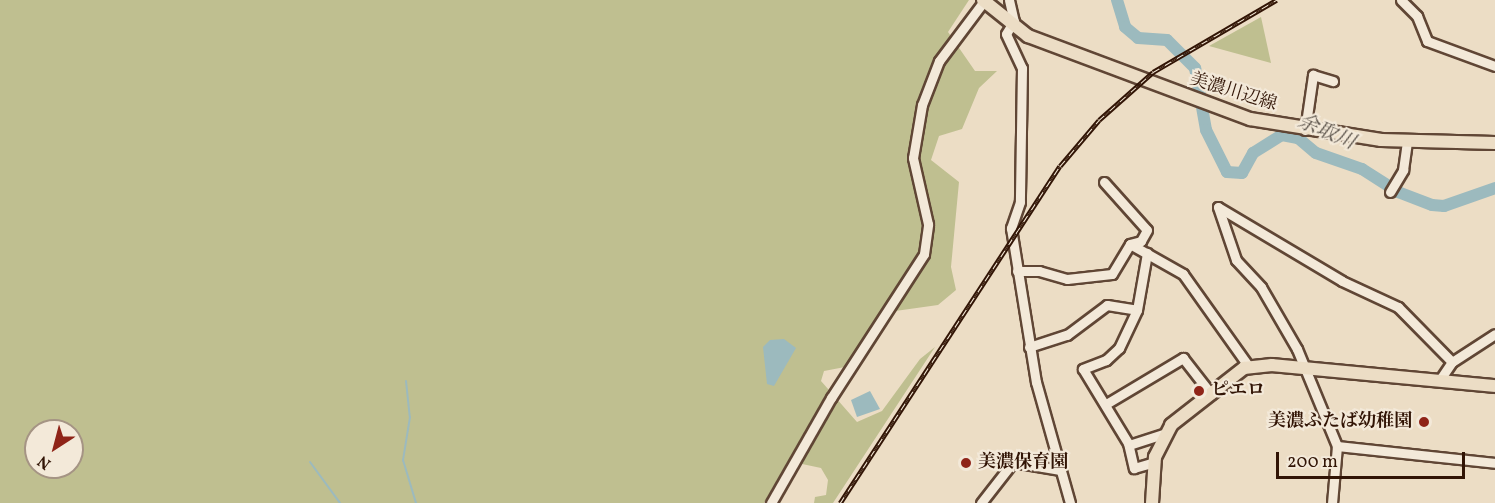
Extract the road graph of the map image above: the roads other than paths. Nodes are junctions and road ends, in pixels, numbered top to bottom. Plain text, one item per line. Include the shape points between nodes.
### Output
1 (1009, 0) edge
2 (1401, 0) edge
3 (984, 1) edge
4 (1010, 25) junction
5 (1495, 66) edge
6 (1333, 81) dead end
7 (1305, 130) junction
8 (1407, 141) junction
9 (1495, 143) edge
10 (1104, 182) dead end
11 (1393, 188) dead end
12 (1130, 244) junction
13 (1147, 253) junction
14 (1017, 271) junction
15 (1137, 310) junction
16 (1495, 334) edge
17 (1029, 347) junction
18 (1452, 362) junction
19 (1249, 367) junction
20 (1307, 369) junction
21 (1439, 381) junction
22 (1495, 386) edge
23 (1211, 394) junction
24 (1106, 404) junction
25 (1166, 433) junction
26 (1129, 445) junction
27 (1337, 446) junction
28 (1155, 462) junction
29 (1495, 463) edge
30 (1059, 470) junction
31 (774, 503) edge
32 (981, 503) edge
33 (1070, 503) edge
34 (1152, 503) edge
35 (1332, 503) edge

1 - 4 street via 1014,21
2 - 5 street via 1417,16 1427,41
3 - 4 main road, 美濃川辺線
3 - 31 street via 939,61 922,105 913,158 928,224 924,254
4 - 7 main road, 美濃川辺線 via 1216,109
4 - 14 street via 1006,34 1022,69 1020,202 1011,228
6 - 7 street via 1313,75
7 - 8 main road, 美濃川辺線
8 - 9 main road, 美濃川辺線
8 - 11 street via 1407,159
10 - 12 street via 1147,230 1141,241
12 - 13 street
12 - 14 street via 1112,274 1067,279 1039,271
13 - 15 street
13 - 19 street via 1183,274
14 - 17 street
15 - 17 street via 1107,305 1067,335
15 - 24 street via 1119,348 1106,360 1083,369
16 - 18 street
17 - 30 street
18 - 20 street via 1398,308 1342,282 1218,207 1236,260 1261,287
18 - 21 street
19 - 20 main road
19 - 23 main road
20 - 21 main road
20 - 27 street
21 - 22 main road
23 - 24 street via 1183,358
23 - 25 main road
24 - 26 street
25 - 26 street
25 - 28 main road
26 - 28 street via 1134,468
27 - 29 street
27 - 35 street
28 - 34 main road
30 - 32 street via 1012,462
30 - 33 street

